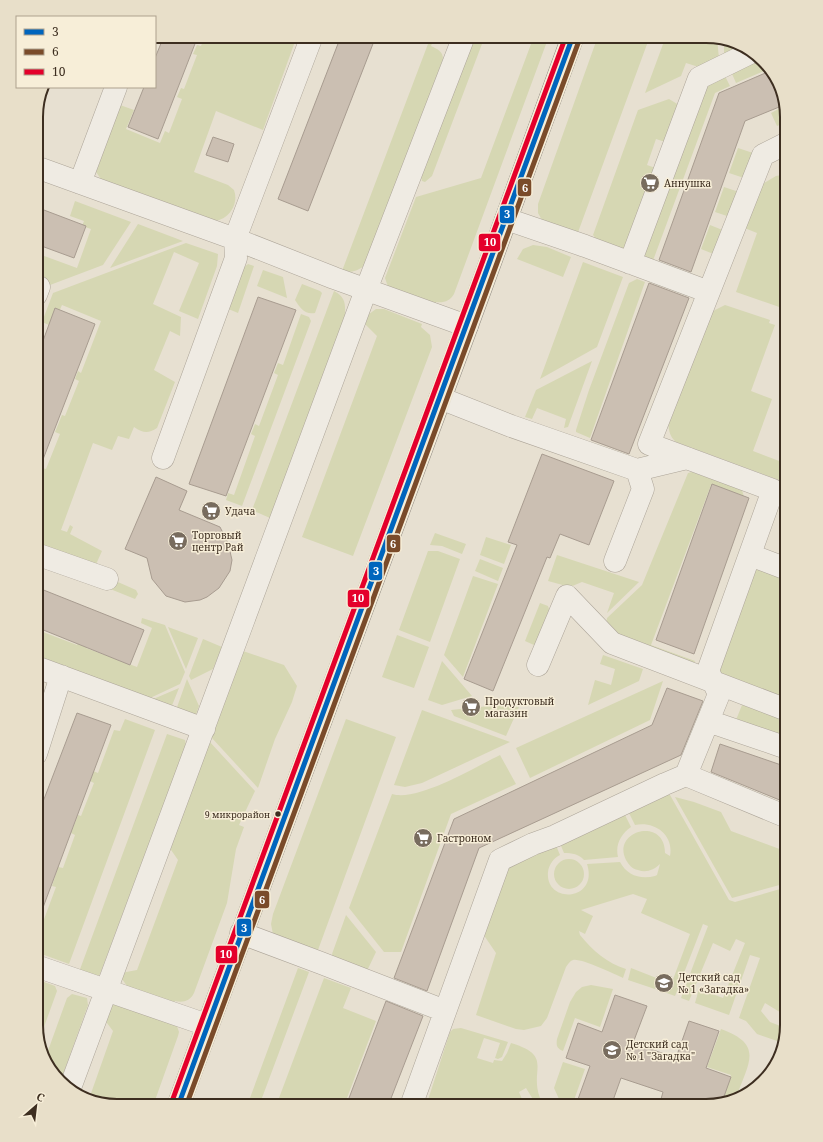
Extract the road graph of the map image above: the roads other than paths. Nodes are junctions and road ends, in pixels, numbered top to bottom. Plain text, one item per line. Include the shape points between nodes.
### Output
1 (309, 43) edge
2 (461, 43) edge
3 (569, 43) edge
4 (746, 55) edge
5 (116, 88) edge
6 (780, 146) edge
7 (43, 170) edge
8 (80, 183) junction
9 (506, 219) junction
10 (235, 239) junction
11 (630, 263) junction
12 (366, 290) junction
13 (709, 292) junction
14 (466, 326) junction
15 (440, 398) junction
16 (163, 458) dead end
17 (688, 458) junction
18 (637, 470) junction
19 (750, 555) junction
20 (43, 556) edge
21 (615, 561) dead end
22 (780, 566) edge
23 (106, 579) dead end
24 (538, 665) dead end
25 (43, 670) edge
26 (61, 676) junction
27 (714, 682) junction
28 (780, 707) edge
29 (708, 721) junction
30 (204, 729) junction
31 (43, 732) edge
32 (780, 746) edge
33 (686, 775) junction
34 (780, 814) edge
35 (241, 933) junction
36 (43, 968) edge
37 (106, 990) junction
38 (445, 1011) junction
39 (207, 1025) junction
40 (72, 1084) edge
41 (181, 1099) edge
42 (414, 1099) edge

1 - 10 street
2 - 12 street
3 - 9 main road
4 - 11 street via 699,78
5 - 8 street
6 - 13 street via 762,155
7 - 8 street
8 - 10 street
9 - 11 street
9 - 14 main road
10 - 12 street
10 - 16 street via 236,258
11 - 13 street
12 - 14 street
12 - 30 street
13 - 17 street via 649,444
14 - 15 main road
15 - 18 street
15 - 35 main road
17 - 18 street
17 - 19 street via 773,490
18 - 21 street via 643,489
19 - 22 street
19 - 27 street via 708,671
20 - 23 street
24 - 27 street via 568,596 612,643
25 - 26 street
26 - 30 street
26 - 31 street
27 - 28 street
27 - 29 street via 718,694
29 - 32 street
29 - 33 street
30 - 37 street
33 - 34 street
33 - 38 street via 500,860
35 - 38 street
35 - 39 main road
36 - 37 street
37 - 39 street
37 - 40 street
38 - 42 street
39 - 41 main road

